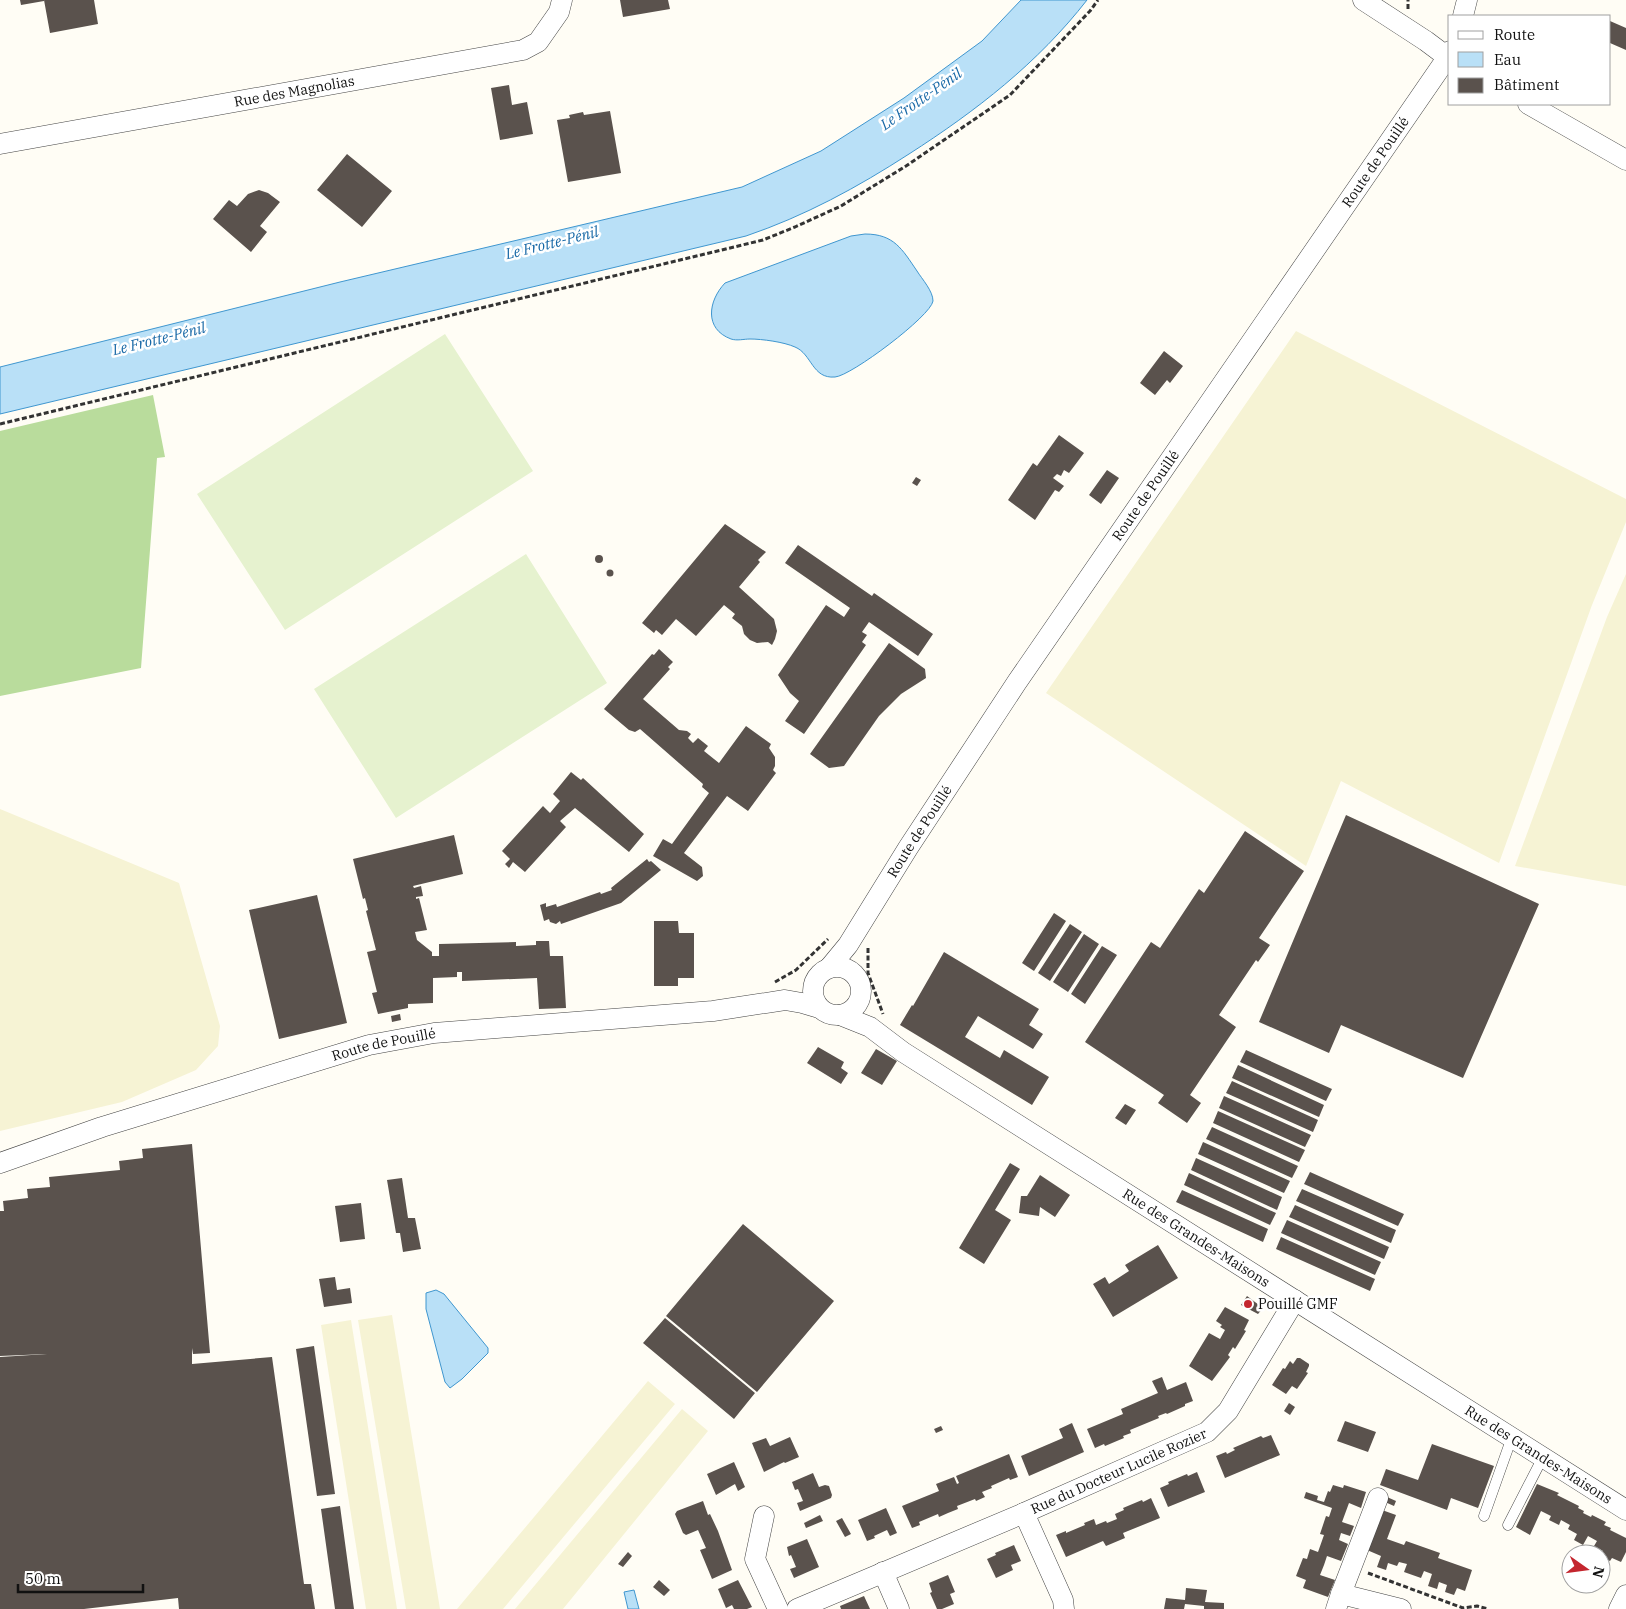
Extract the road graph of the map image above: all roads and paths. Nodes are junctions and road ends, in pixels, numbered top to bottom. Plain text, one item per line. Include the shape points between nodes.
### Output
1 (562, 0) edge
2 (1098, 0) edge
3 (1363, 0) edge
4 (1467, 0) edge
5 (1463, 15) edge
6 (1448, 55) edge
7 (1448, 57) edge
8 (1530, 105) edge
9 (0, 144) edge
10 (1626, 160) edge
11 (0, 424) edge
12 (840, 940) junction
13 (868, 943) dead end
14 (830, 968) junction
15 (852, 971) junction
16 (814, 981) junction
17 (774, 983) dead end
18 (785, 1000) junction
19 (859, 1001) junction
20 (819, 1008) junction
21 (840, 1015) junction
22 (878, 1021) junction
23 (0, 1164) edge
24 (1295, 1300) junction
25 (1512, 1437) junction
26 (1543, 1457) junction
27 (1378, 1498) dead end
28 (1626, 1510) edge
29 (1024, 1513) junction
30 (764, 1516) dead end
31 (1484, 1516) dead end
32 (1508, 1525) dead end
33 (1351, 1566) junction
34 (883, 1572) junction
35 (1626, 1595) edge
36 (1338, 1601) edge
37 (1463, 1608) edge
38 (778, 1609) edge
39 (797, 1609) edge
40 (899, 1609) edge
41 (1064, 1609) edge
42 (1401, 1609) edge
43 (1488, 1609) edge
44 (1619, 1609) edge

1 - 9 street, Rue des Magnolias via 559,12 538,42 523,50
2 - 11 path via 1010,95 906,166 840,206 795,228 726,250
3 - 6 street
4 - 5 street
7 - 12 street, Route de Pouillé via 1017,682 908,848
8 - 10 street
12 - 14 street, Route de Pouillé
12 - 15 street
12 - 17 path
13 - 22 path via 868,973
14 - 15 street
14 - 16 street
15 - 19 street via 860,985
16 - 18 street, Route de Pouillé
16 - 20 street via 813,995
18 - 20 street, Route de Pouillé
18 - 23 street, Route de Pouillé via 713,1012 434,1034 370,1045 102,1127
19 - 21 street via 855,1008
19 - 22 street via 863,1013
20 - 21 street via 832,1015
21 - 22 street
22 - 24 street, Rue des Grandes-Maisons via 903,1052
24 - 25 street, Rue des Grandes-Maisons
24 - 29 street, Rue du Docteur Lucile Rozier via 1228,1411 1207,1432
25 - 26 street, Rue des Grandes-Maisons
25 - 31 lane
26 - 28 street, Rue des Grandes-Maisons
26 - 32 lane
27 - 33 street
29 - 34 street, Rue du Docteur Lucile Rozier
29 - 41 street via 1063,1600
30 - 38 street via 754,1559
33 - 36 street
33 - 37 path
34 - 39 street, Rue du Docteur Lucile Rozier
34 - 40 street
35 - 44 street
36 - 42 street
37 - 43 path via 1477,1606

